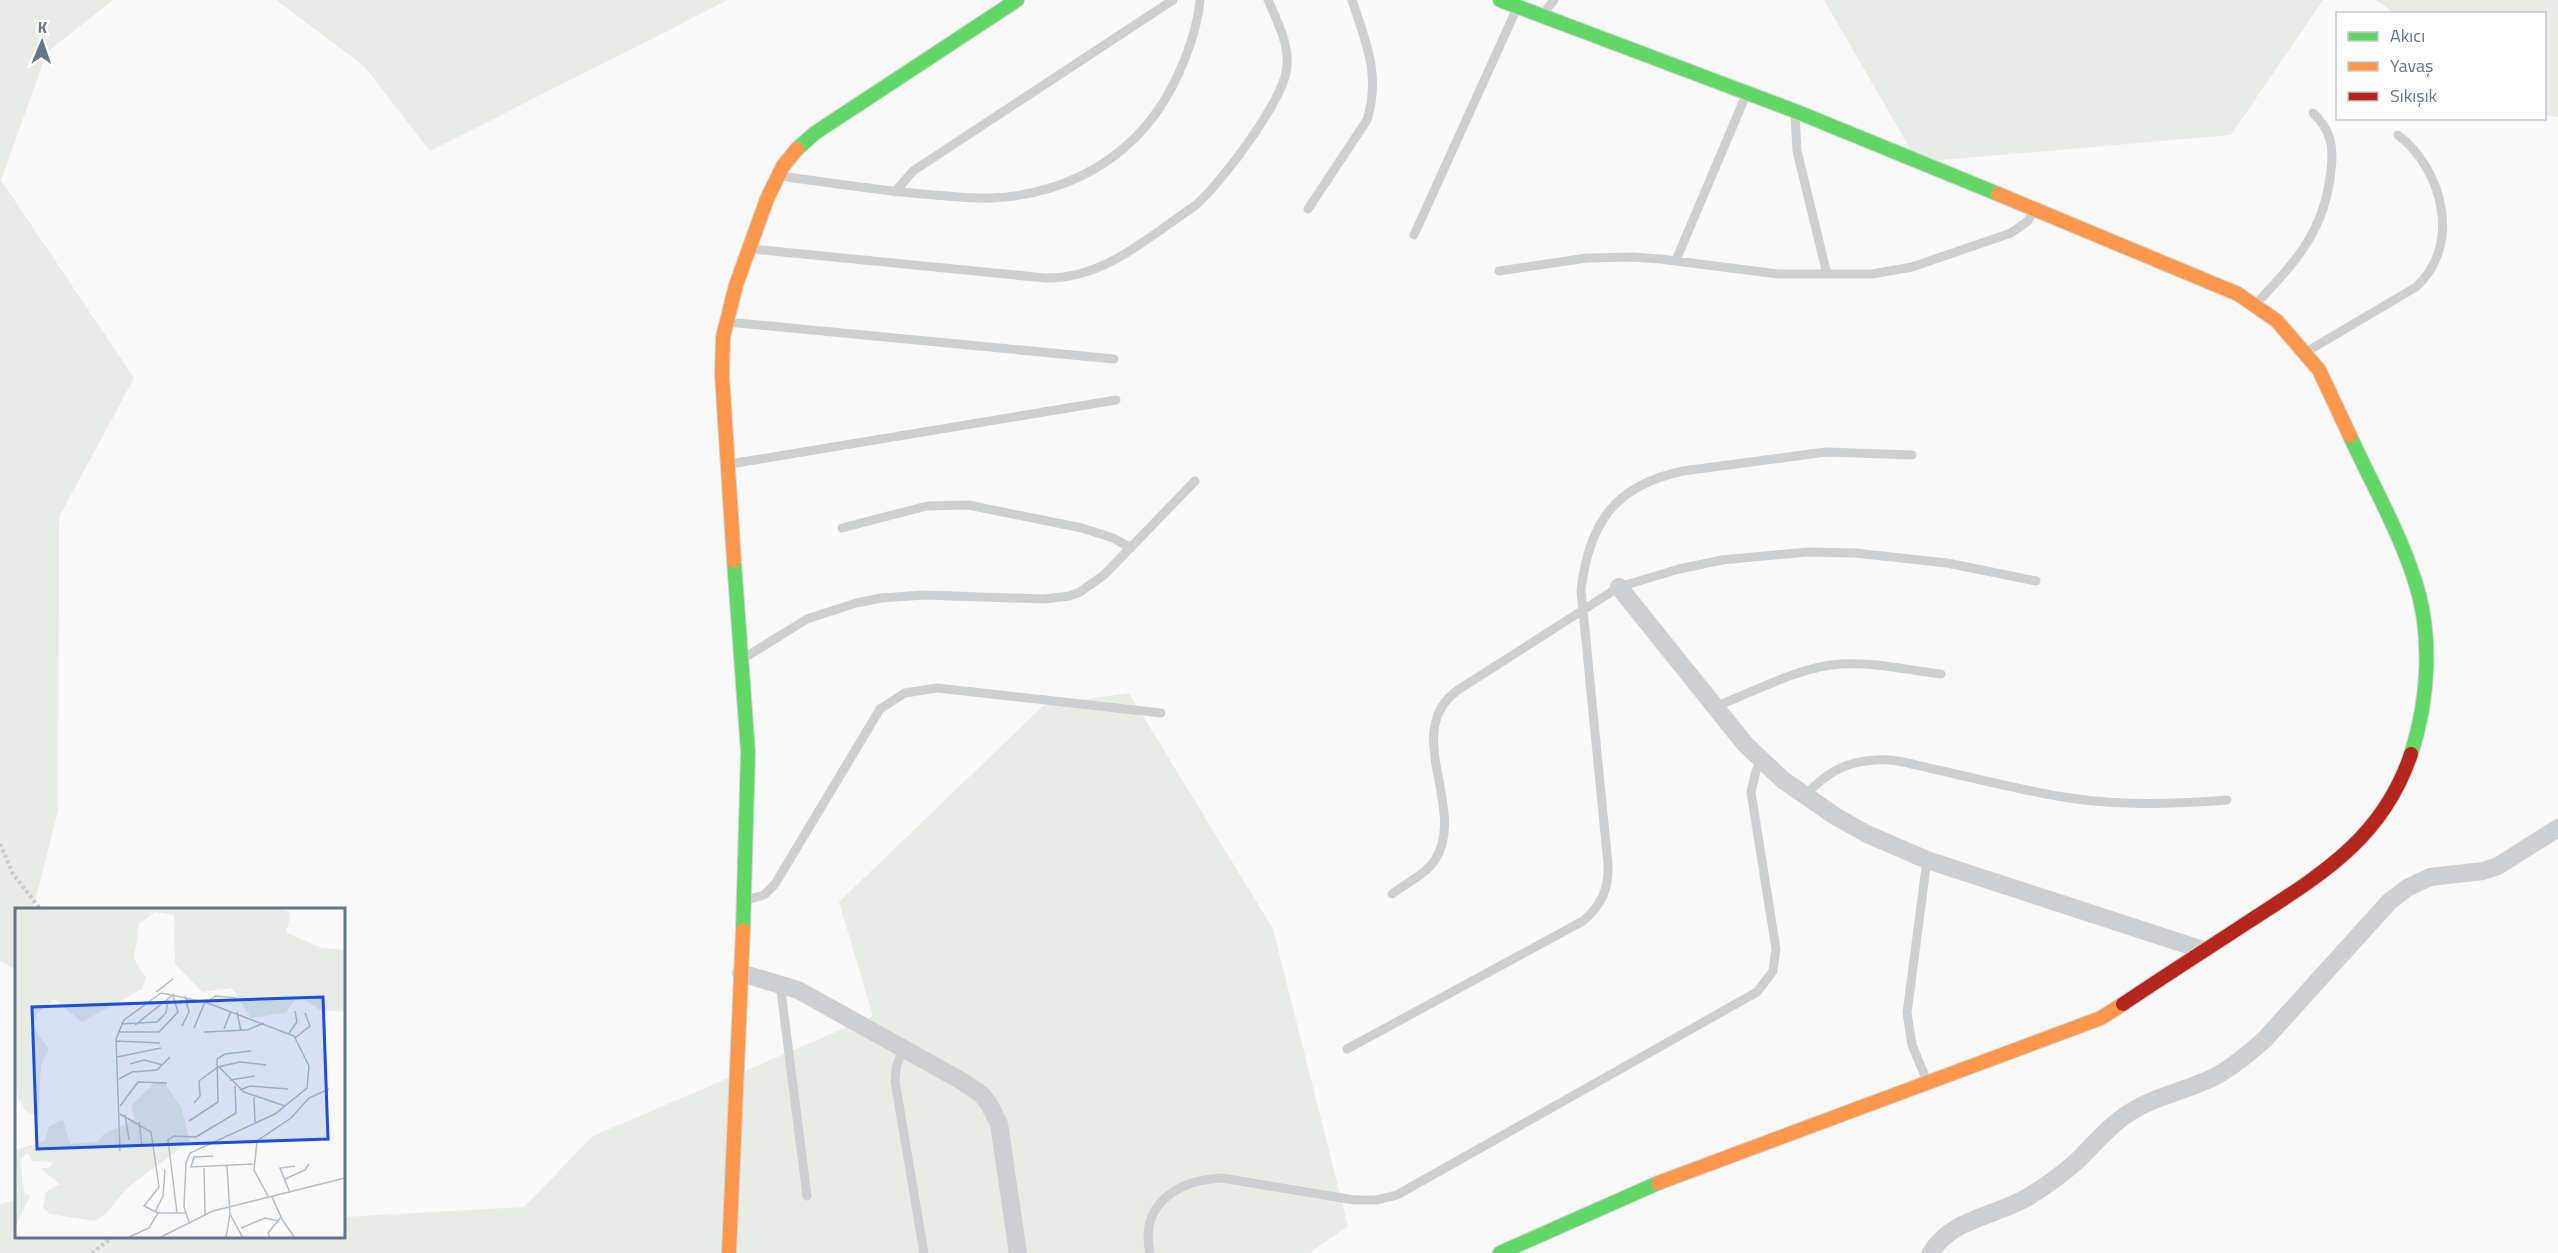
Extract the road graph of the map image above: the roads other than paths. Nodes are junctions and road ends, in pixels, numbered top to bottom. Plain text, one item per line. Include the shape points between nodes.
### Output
1 (1017, 0) edge
2 (1173, 0) edge
3 (1200, 0) edge
4 (1268, 0) edge
5 (1352, 0) edge
6 (1500, 0) edge
7 (1554, 0) edge
8 (1518, 6) junction
9 (1542, 15) junction
10 (1747, 92) junction
11 (1795, 111) junction
12 (2313, 112) dead end
13 (2398, 135) dead end
14 (777, 176) junction
15 (895, 192) junction
16 (1308, 209) dead end
17 (2035, 209) junction
18 (1414, 235) dead end
19 (749, 249) junction
20 (1676, 260) junction
21 (1498, 271) dead end
22 (1827, 274) junction
23 (2255, 305) junction
24 (724, 322) junction
25 (2306, 352) junction
26 (1114, 359) dead end
27 (1116, 400) dead end
28 (1912, 454) dead end
29 (728, 464) junction
30 (1195, 481) dead end
31 (842, 528) dead end
32 (1131, 548) junction
33 (2036, 581) dead end
34 (1619, 587) junction
35 (1581, 610) junction
36 (742, 659) junction
37 (1941, 674) dead end
38 (1715, 707) junction
39 (1161, 713) dead end
40 (1762, 761) junction
41 (1804, 796) junction
42 (2227, 800) dead end
43 (2558, 828) edge
44 (1927, 860) junction
45 (1392, 894) dead end
46 (743, 900) junction
47 (2203, 951) junction
48 (741, 973) junction
49 (780, 983) junction
50 (903, 1048) junction
51 (1347, 1049) dead end
52 (1928, 1083) junction
53 (807, 1196) dead end
54 (729, 1253) edge
55 (924, 1253) edge
56 (1018, 1253) edge
57 (1150, 1253) edge
58 (1500, 1253) edge
59 (1931, 1253) edge

1 - 14 street via 815,133 793,153
2 - 15 lane via 913,171
3 - 15 lane via 1190,42 1171,90 1149,122 1106,162 1067,183 1008,197
4 - 19 lane via 1287,53 1285,77 1278,95 1227,173 1206,196 1099,268 1073,277 1045,278
5 - 16 lane via 1373,70 1371,106 1367,120
6 - 8 street
7 - 9 lane
8 - 9 street
8 - 18 lane
9 - 10 street
10 - 11 street
10 - 20 lane
11 - 17 street
11 - 22 lane via 1797,151
12 - 23 lane via 2326,127 2334,150 2324,211 2298,258
13 - 25 lane via 2421,156 2436,184 2443,225 2440,252 2430,273 2416,286
14 - 15 lane
14 - 19 street
17 - 22 lane via 2028,221 2011,233 1912,267 1872,274
17 - 23 street via 2214,283
19 - 24 street
20 - 21 lane via 1587,258
20 - 22 lane via 1778,274
23 - 25 street via 2277,321
24 - 26 lane
24 - 29 street via 721,354
25 - 47 street via 2324,380 2415,580 2427,657 2423,706 2404,774 2363,837 2325,872
27 - 29 lane
28 - 35 lane via 1802,454 1652,479 1626,494 1605,513 1588,551
29 - 36 street
30 - 32 lane
31 - 32 lane via 927,506 962,504 1082,528
32 - 36 lane via 1093,585 1069,596 1044,600 924,595 881,598 807,619
33 - 34 lane via 1902,557 1808,552 1722,560
34 - 35 lane
34 - 38 street
35 - 45 lane via 1442,704 1433,730 1445,819 1444,839 1432,865
35 - 51 lane via 1608,864 1600,904 1583,921
36 - 46 street via 748,752
37 - 38 lane via 1833,665 1794,675
38 - 40 street
39 - 46 lane via 937,688 905,693 880,709 776,884 764,895
40 - 41 street
40 - 57 lane via 1751,792 1776,949 1773,971 1757,992 1397,1195 1354,1200 1222,1178 1184,1185 1155,1210 1148,1229
41 - 42 lane via 1825,775 1841,767 1892,760 2081,800 2154,804
41 - 44 street via 1867,834
43 - 59 street via 2498,866 2430,877 2407,888 2389,902 2247,1055 2212,1078 2137,1108 2041,1189 2003,1210 1954,1229
44 - 47 street
44 - 52 lane via 1907,1013 1912,1045
46 - 48 street
47 - 52 street via 2101,1018
48 - 49 street
48 - 54 street
49 - 50 street
49 - 53 lane
50 - 55 lane via 896,1081
50 - 56 street via 981,1094 995,1114 1002,1134
52 - 58 street via 1669,1178

